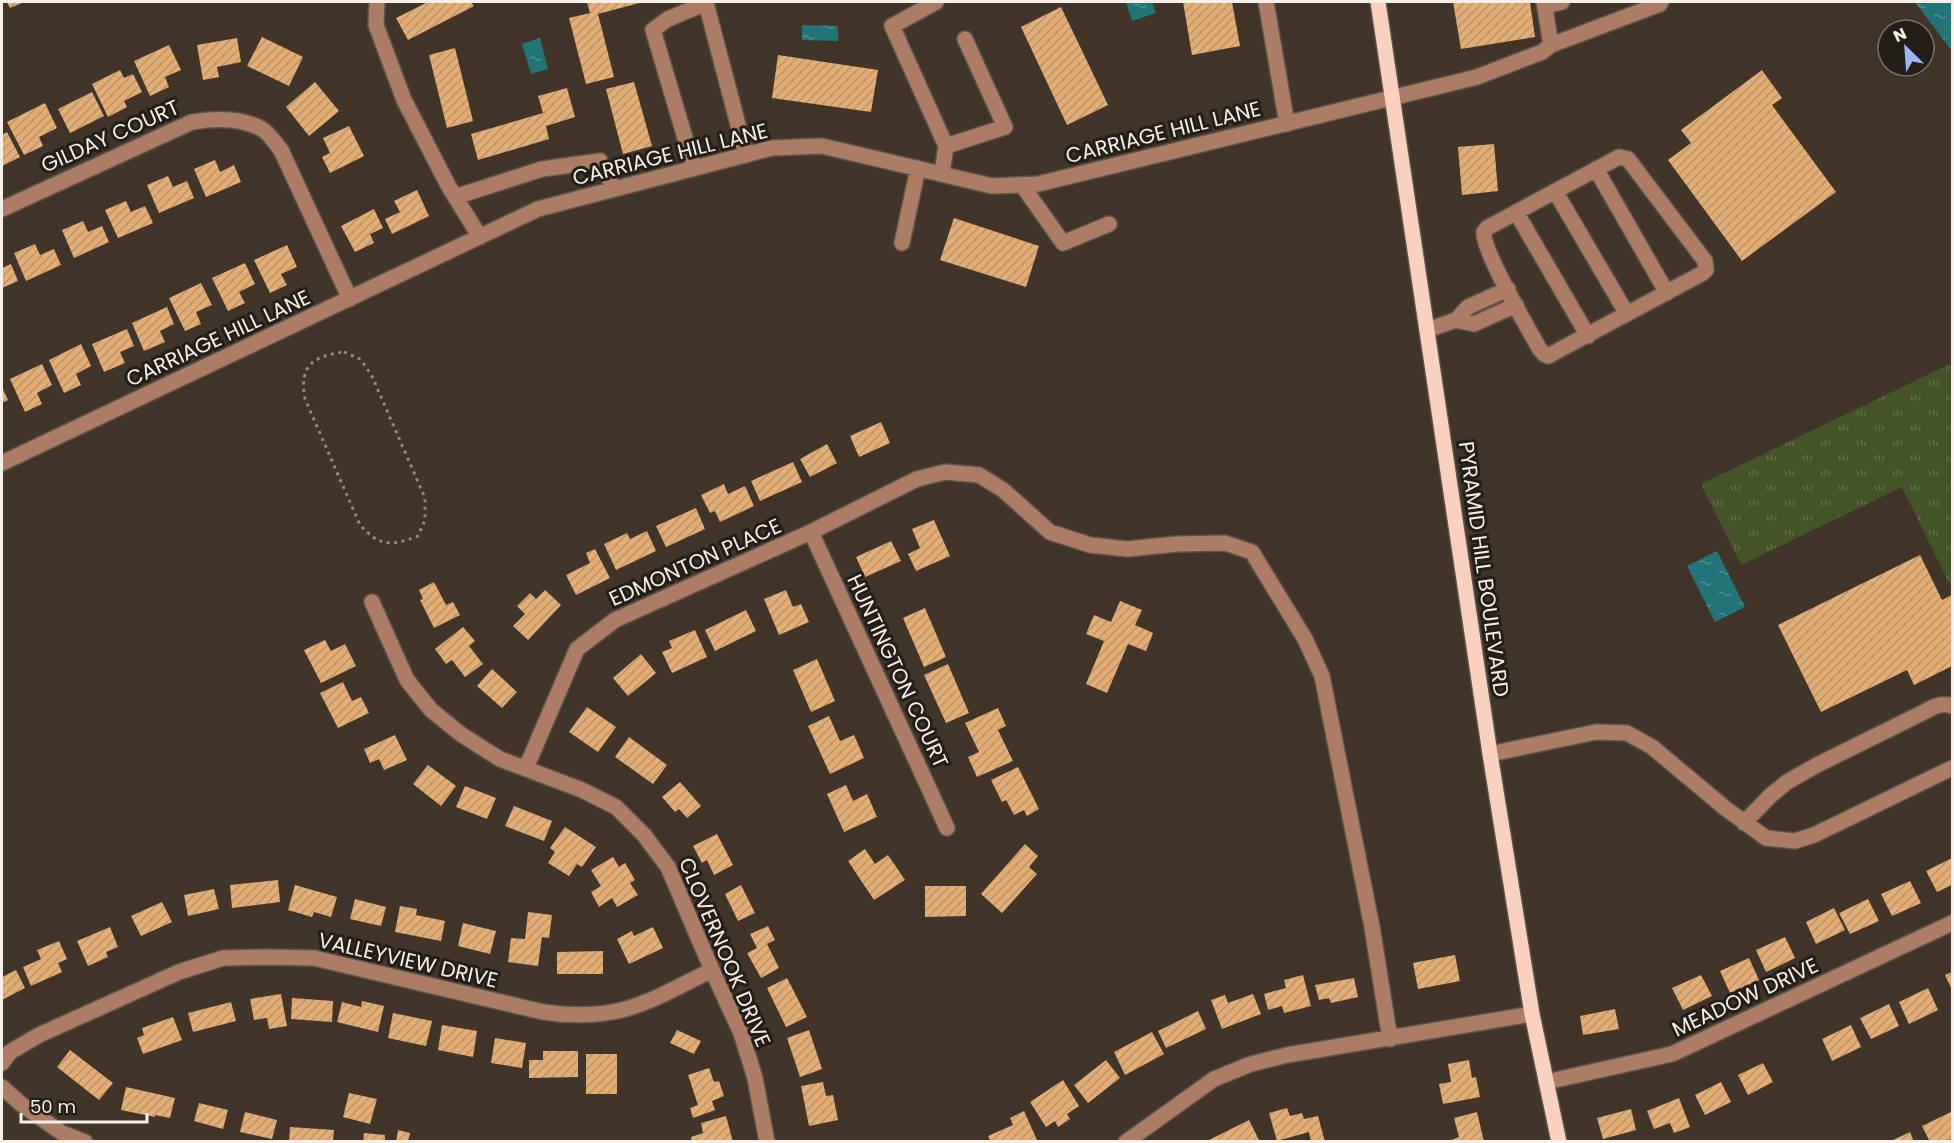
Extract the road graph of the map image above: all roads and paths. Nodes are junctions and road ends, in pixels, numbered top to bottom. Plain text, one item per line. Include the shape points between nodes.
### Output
1 (377, 2) edge
2 (706, 2) edge
3 (936, 2) edge
4 (1266, 2) edge
5 (1378, 2) edge
6 (1562, 2) edge
7 (1661, 2) edge
8 (1545, 4) edge
9 (965, 39) dead end
10 (1551, 45) junction
11 (1393, 98) junction
12 (1287, 124) junction
13 (946, 146) junction
14 (746, 155) junction
15 (694, 168) junction
16 (918, 168) junction
17 (1596, 169) junction
18 (942, 173) junction
19 (1022, 185) junction
20 (614, 189) junction
21 (1555, 191) junction
22 (455, 197) junction
23 (2, 208) edge
24 (1516, 212) junction
25 (1108, 224) dead end
26 (480, 237) junction
27 (902, 243) dead end
28 (1508, 289) junction
29 (1667, 293) junction
30 (351, 299) junction
31 (1516, 305) junction
32 (1627, 314) junction
33 (1456, 320) junction
34 (1427, 330) junction
35 (1587, 336) junction
36 (305, 399) joint
37 (2, 463) edge
38 (811, 532) junction
39 (372, 602) dead end
40 (1953, 706) edge
41 (1490, 754) junction
42 (526, 768) junction
43 (1953, 768) edge
44 (1744, 823) junction
45 (947, 828) dead end
46 (1953, 923) edge
47 (712, 970) junction
48 (1532, 1014) junction
49 (1389, 1039) junction
50 (2, 1063) edge
51 (1546, 1082) junction
52 (2, 1087) edge
53 (85, 1142) edge
54 (767, 1142) edge
55 (1126, 1142) edge
56 (1559, 1142) edge

1 - 22 street via 376,25 404,100
2 - 14 street
2 - 15 street via 653,30
3 - 13 street via 892,26
4 - 12 street
5 - 11 main road, PYRAMID HILL BOULEVARD
6 - 8 street
7 - 10 street, CARRIAGE HILL LANE
8 - 10 street
9 - 13 street via 1005,127
10 - 11 street, CARRIAGE HILL LANE via 1477,77
11 - 12 street, CARRIAGE HILL LANE
11 - 34 main road, PYRAMID HILL BOULEVARD
12 - 19 street, CARRIAGE HILL LANE
13 - 18 street
14 - 15 street, CARRIAGE HILL LANE
14 - 16 street, CARRIAGE HILL LANE via 772,148 822,146
15 - 20 street, CARRIAGE HILL LANE
16 - 18 street, CARRIAGE HILL LANE
16 - 27 street
17 - 21 street
17 - 29 street
17 - 29 street via 1619,157 1628,159 1705,261 1703,273
18 - 19 street, CARRIAGE HILL LANE via 992,186
19 - 25 street via 1063,243
20 - 22 street via 600,161 542,169
20 - 26 street, CARRIAGE HILL LANE via 538,209
21 - 24 street
21 - 32 street
22 - 26 street
23 - 30 street, GILDAY COURT via 192,122 213,118 239,120 263,129 281,150
24 - 28 street via 1484,232 1486,245
24 - 35 street
26 - 30 street, CARRIAGE HILL LANE
28 - 31 street
28 - 33 street via 1468,307
29 - 32 street
30 - 37 street, CARRIAGE HILL LANE
31 - 33 street via 1474,324
31 - 35 street via 1539,348 1548,356
32 - 35 street
33 - 34 street
34 - 41 main road, PYRAMID HILL BOULEVARD
36 - 36 path via 360,525 372,538 385,543 418,536 425,520 425,498 371,374 360,359 344,352 326,354 311,363 302,381
38 - 42 street, EDMONTON PLACE via 615,620 578,650
38 - 45 street, HUNTINGTON COURT
38 - 49 street, EDMONTON PLACE via 917,479 945,472 979,476 1004,490 1050,532 1090,545 1127,549 1225,543 1252,552 1305,639 1322,676 1372,927
39 - 42 street, CLOVERNOOK DRIVE via 407,680 431,710 500,759
40 - 44 street via 1939,705 1800,774 1770,796
41 - 44 street via 1596,732 1627,734 1652,747
41 - 48 main road, PYRAMID HILL BOULEVARD
42 - 47 street, CLOVERNOOK DRIVE via 616,807 644,835 668,867
43 - 44 street via 1795,841 1766,838
46 - 51 street, MEADOW DRIVE via 1672,1054
47 - 50 street, VALLEYVIEW DRIVE via 622,1010 566,1015 314,958 223,958 179,972 39,1035 10,1052
47 - 54 street, CLOVERNOOK DRIVE via 741,1033 755,1078
48 - 49 street
48 - 51 main road, PYRAMID HILL BOULEVARD
49 - 55 street via 1251,1064 1214,1079
51 - 56 main road, PYRAMID HILL BOULEVARD
52 - 53 street via 62,1133

